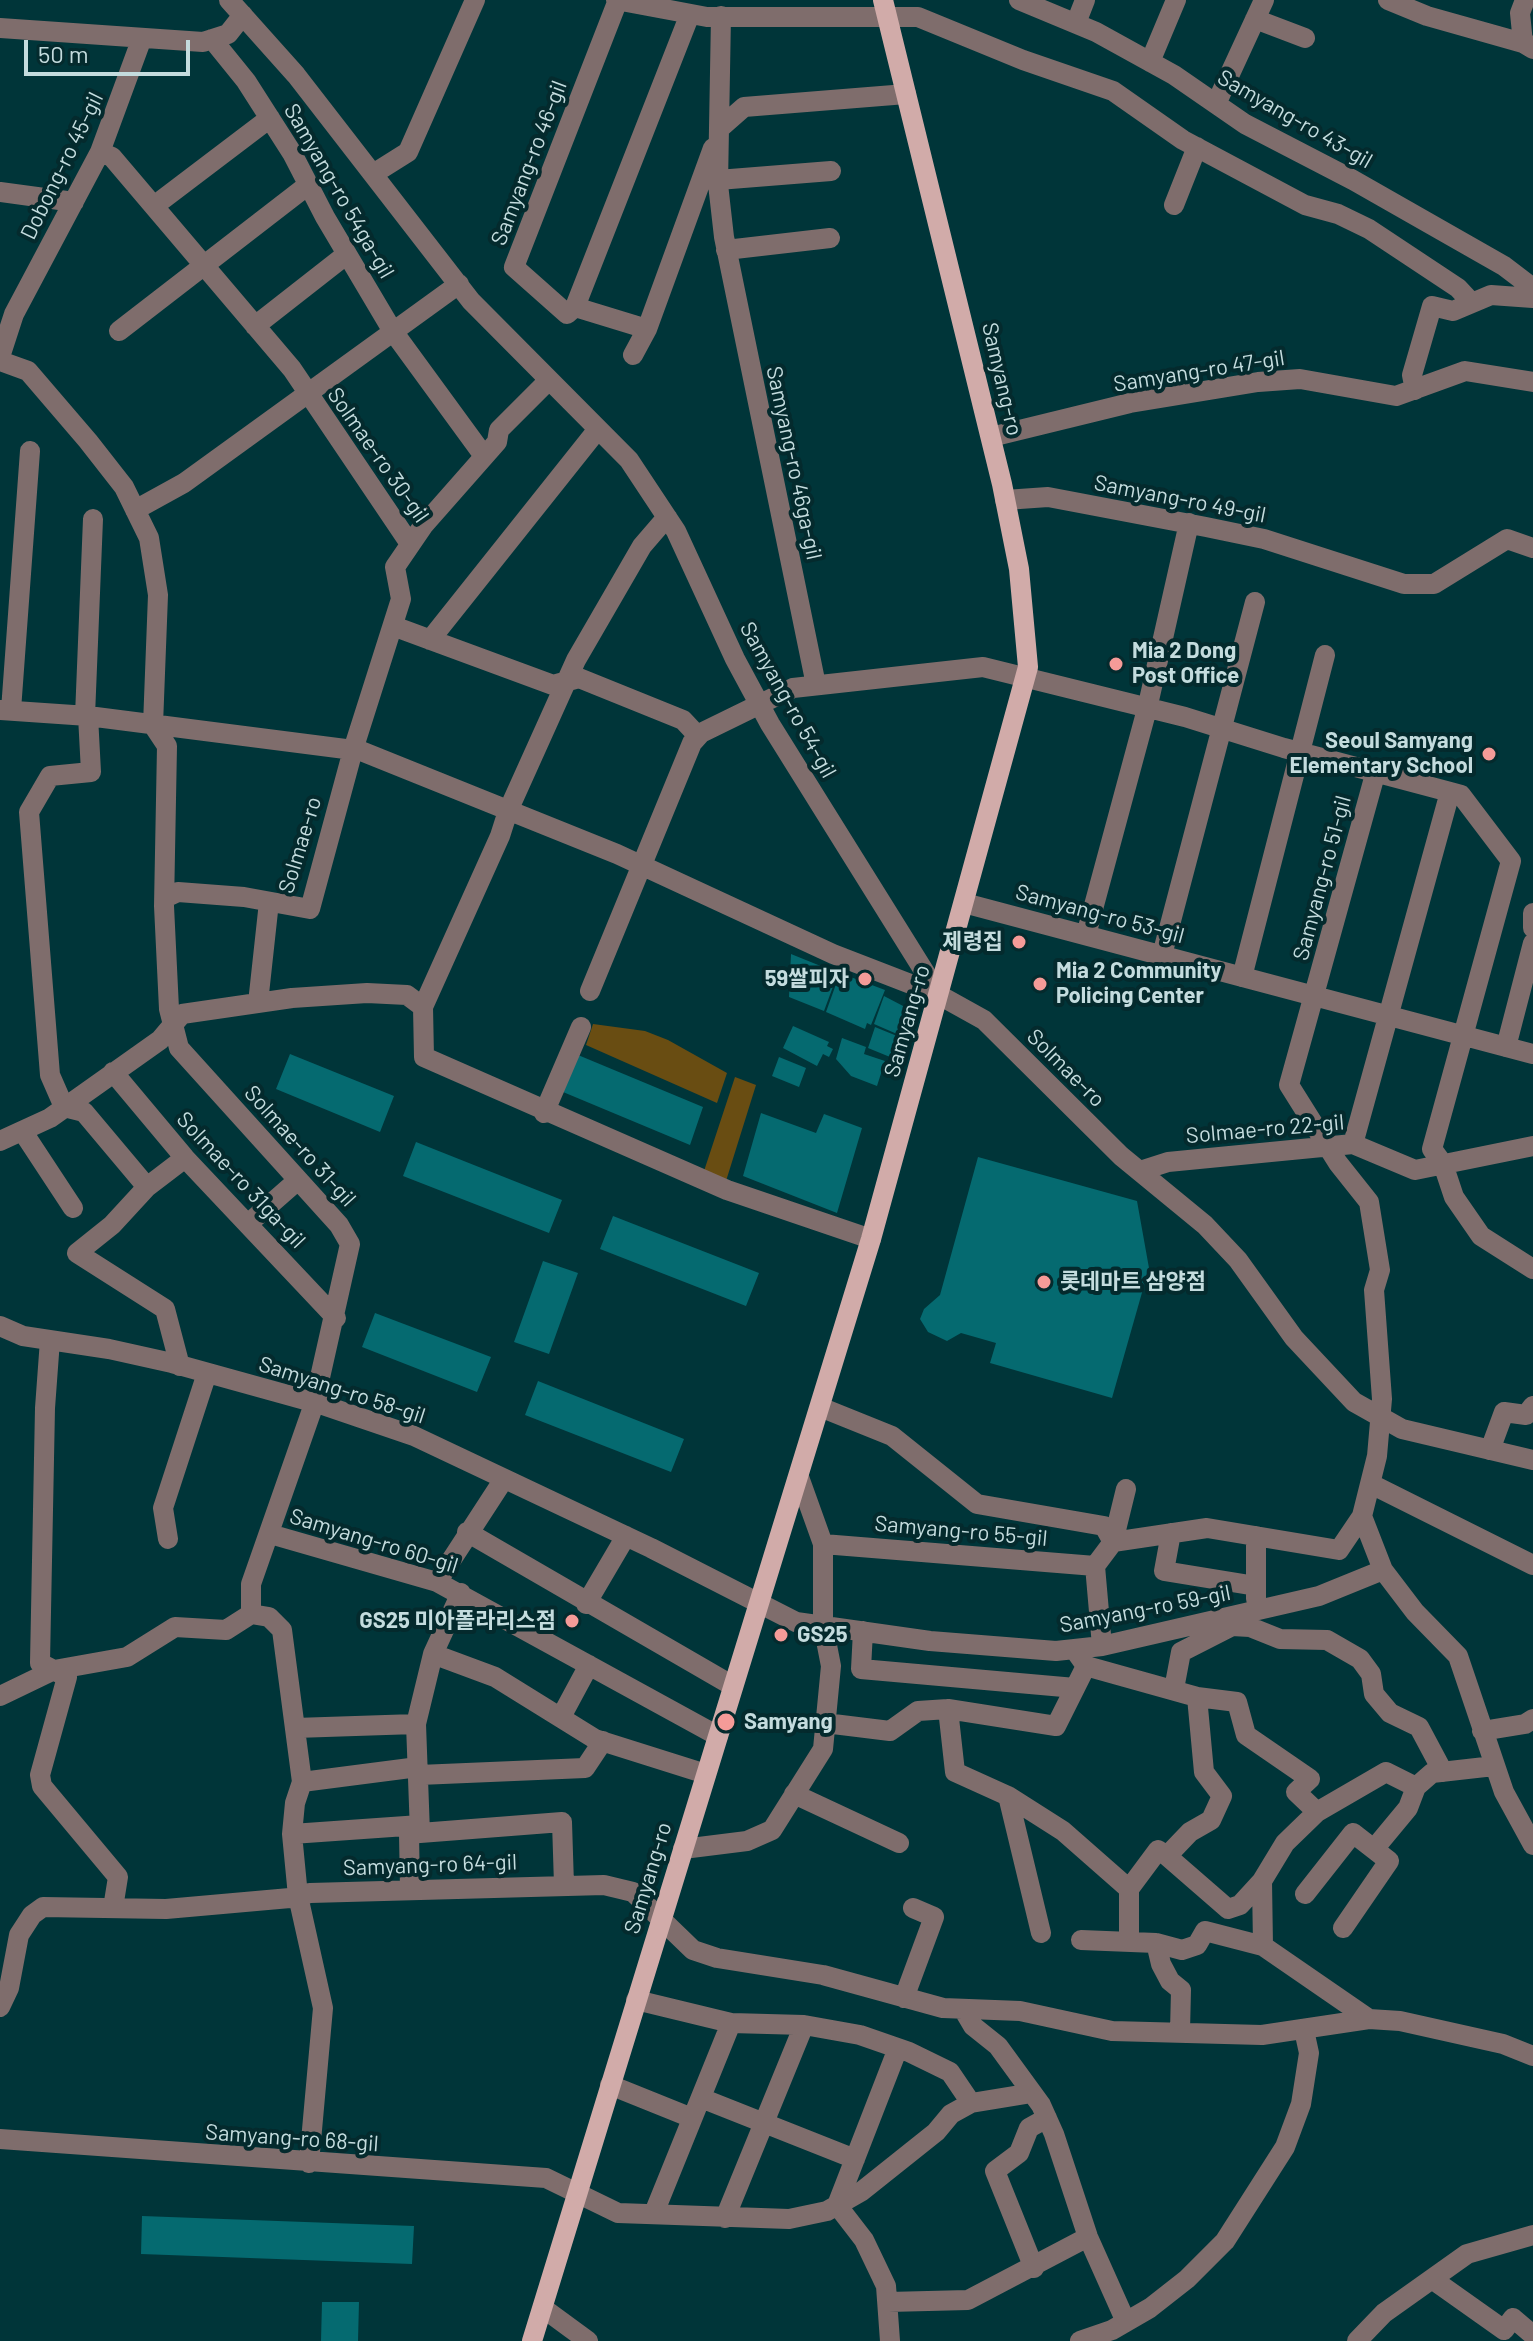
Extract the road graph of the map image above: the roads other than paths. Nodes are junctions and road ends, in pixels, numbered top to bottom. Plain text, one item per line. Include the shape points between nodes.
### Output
1 (475, 0) edge
2 (617, 0) edge
3 (1019, 0) edge
4 (1085, 0) edge
5 (1176, 0) edge
6 (1388, 0) edge
7 (1525, 0) edge
8 (652, 4) edge
9 (236, 8) edge
10 (885, 9) edge
11 (1259, 9) edge
12 (690, 14) junction
13 (721, 16) junction
14 (1076, 23) junction
15 (0, 28) edge
16 (142, 38) junction
17 (1305, 38) dead end
18 (212, 39) junction
19 (1530, 46) edge
20 (1150, 62) junction
21 (906, 94) junction
22 (1216, 104) junction
23 (270, 118) junction
24 (718, 131) junction
25 (1197, 147) junction
26 (100, 152) junction
27 (831, 171) dead end
28 (373, 174) junction
29 (718, 180) junction
30 (308, 185) junction
31 (0, 192) edge
32 (74, 202) junction
33 (1174, 205) dead end
34 (154, 206) junction
35 (830, 238) dead end
36 (726, 250) junction
37 (347, 254) junction
38 (204, 266) junction
39 (459, 284) junction
40 (1532, 298) edge
41 (1472, 303) junction
42 (575, 307) junction
43 (255, 326) junction
44 (647, 329) junction
45 (392, 330) junction
46 (119, 331) dead end
47 (633, 355) dead end
48 (0, 359) edge
49 (549, 380) junction
50 (1533, 382) edge
51 (1415, 390) junction
52 (307, 394) junction
53 (598, 429) junction
54 (991, 437) junction
55 (30, 451) dead end
56 (484, 456) junction
57 (1005, 500) junction
58 (135, 510) junction
59 (667, 517) junction
60 (93, 519) dead end
61 (1189, 523) junction
62 (410, 544) junction
63 (1533, 548) edge
64 (1255, 602) dead end
65 (393, 626) junction
66 (430, 640) junction
67 (1325, 655) dead end
68 (1025, 678) junction
69 (566, 681) junction
70 (816, 685) junction
71 (759, 702) junction
72 (1147, 709) junction
73 (5, 710) edge
74 (86, 716) junction
75 (153, 725) junction
76 (1220, 728) junction
77 (698, 736) junction
78 (353, 750) junction
79 (1299, 752) junction
80 (1376, 771) junction
81 (1450, 792) junction
82 (508, 811) junction
83 (640, 865) junction
84 (165, 898) junction
85 (269, 902) junction
86 (964, 903) junction
87 (1533, 913) edge
88 (1533, 928) edge
89 (1086, 935) junction
90 (1533, 943) edge
91 (1162, 955) junction
92 (1242, 977) junction
93 (590, 991) dead end
94 (939, 995) junction
95 (1315, 996) junction
96 (258, 1003) junction
97 (423, 1007) junction
98 (1388, 1016) junction
99 (581, 1027) dead end
100 (173, 1028) junction
101 (1464, 1036) junction
102 (1506, 1047) junction
103 (1533, 1054) edge
104 (113, 1072) junction
105 (64, 1107) junction
106 (544, 1113) junction
107 (23, 1132) junction
108 (0, 1141) edge
109 (1353, 1144) junction
110 (1533, 1146) edge
111 (1329, 1147) junction
112 (185, 1158) junction
113 (1443, 1164) junction
114 (1140, 1171) junction
115 (298, 1180) junction
116 (147, 1187) junction
117 (73, 1208) dead end
118 (249, 1223) junction
119 (871, 1239) junction
120 (1533, 1269) edge
121 (336, 1318) junction
122 (0, 1326) edge
123 (50, 1340) junction
124 (180, 1366) junction
125 (207, 1373) junction
126 (314, 1404) junction
127 (1533, 1406) edge
128 (820, 1407) junction
129 (1378, 1416) junction
130 (1490, 1450) junction
131 (1533, 1460) edge
132 (799, 1477) junction
133 (504, 1479) junction
134 (1371, 1484) junction
135 (1126, 1489) dead end
136 (1362, 1516) junction
137 (467, 1532) junction
138 (1171, 1533) junction
139 (270, 1534) junction
140 (626, 1536) junction
141 (1256, 1536) junction
142 (168, 1539) dead end
143 (1113, 1542) junction
144 (823, 1544) junction
145 (1533, 1565) edge
146 (1095, 1566) junction
147 (1383, 1570) junction
148 (437, 1582) junction
149 (1256, 1586) junction
150 (461, 1593) junction
151 (760, 1602) junction
152 (586, 1604) junction
153 (1255, 1611) junction
154 (251, 1614) junction
155 (823, 1625) junction
156 (863, 1631) junction
157 (1102, 1646) junction
158 (433, 1654) junction
159 (1080, 1658) junction
160 (589, 1665) junction
161 (54, 1670) junction
162 (733, 1686) junction
163 (1075, 1688) junction
164 (1174, 1689) junction
165 (0, 1696) edge
166 (1197, 1697) junction
167 (948, 1709) junction
168 (561, 1717) junction
169 (1533, 1719) edge
170 (825, 1723) junction
171 (416, 1724) junction
172 (295, 1728) junction
173 (1482, 1731) junction
174 (718, 1736) junction
175 (603, 1741) junction
176 (1494, 1766) junction
177 (418, 1771) junction
178 (1443, 1772) junction
179 (706, 1774) junction
180 (302, 1782) junction
181 (1416, 1787) junction
182 (794, 1794) junction
183 (1008, 1796) junction
184 (1317, 1812) junction
185 (420, 1829) junction
186 (292, 1834) junction
187 (899, 1843) dead end
188 (1533, 1845) edge
189 (683, 1849) junction
190 (1374, 1849) junction
191 (1167, 1856) junction
192 (1262, 1881) junction
193 (564, 1885) junction
194 (410, 1889) junction
195 (1129, 1889) junction
196 (1305, 1894) dead end
197 (298, 1896) junction
198 (113, 1908) junction
199 (913, 1908) dead end
200 (661, 1920) junction
201 (1343, 1928) dead end
202 (1041, 1933) dead end
203 (1081, 1940) dead end
204 (1129, 1940) junction
205 (1156, 1943) junction
206 (1263, 1946) junction
207 (8, 1948) edge
208 (904, 1998) junction
209 (636, 2000) junction
210 (0, 2007) edge
211 (963, 2009) junction
212 (1369, 2019) junction
213 (731, 2023) junction
214 (804, 2025) junction
215 (1304, 2030) junction
216 (1180, 2031) junction
217 (898, 2048) junction
218 (1533, 2056) edge
219 (610, 2085) junction
220 (1032, 2093) junction
221 (701, 2098) junction
222 (971, 2103) junction
223 (692, 2118) junction
224 (1047, 2118) junction
225 (764, 2123) junction
226 (0, 2139) edge
227 (855, 2159) junction
228 (309, 2163) junction
229 (577, 2194) junction
230 (837, 2205) junction
231 (654, 2213) junction
232 (725, 2218) junction
233 (1533, 2235) edge
234 (1088, 2237) junction
235 (1034, 2268) junction
236 (1432, 2279) junction
237 (888, 2302) junction
238 (543, 2308) junction
239 (1126, 2322) junction
240 (1533, 2335) edge
241 (532, 2341) edge
242 (588, 2341) edge
243 (890, 2341) edge
244 (1080, 2341) edge
245 (1357, 2341) edge

1 - 28 street via 408,152
2 - 8 street, Samyang-ro 46-gil
2 - 42 street, Samyang-ro 46-gil via 514,267 567,314
3 - 14 street, Samyang-ro 43-gil
4 - 14 street
5 - 20 street
6 - 19 street
7 - 19 street via 1520,13
8 - 12 street, Samyang-ro 46-gil
9 - 18 street via 228,34
9 - 28 street, Samyang-ro 54-gil
10 - 13 street, Samyang-ro 46-gil
10 - 21 main road, Samyang-ro
10 - 25 street, Samyang-ro 46-gil via 1113,91
11 - 17 street
11 - 22 street
12 - 13 street, Samyang-ro 46-gil
12 - 42 street
13 - 24 street, Samyang-ro 46ga-gil
14 - 20 street, Samyang-ro 43-gil
15 - 16 street
16 - 18 street
16 - 26 street, Dobong-ro 45-gil
18 - 23 street, Samyang-ro 54ga-gil
20 - 22 street, Samyang-ro 43-gil
21 - 24 street via 744,107
21 - 54 main road, Samyang-ro
22 - 40 street, Samyang-ro 43-gil via 1504,266 1529,285
23 - 30 street, Samyang-ro 54ga-gil
23 - 34 street
24 - 29 street, Samyang-ro 46ga-gil
24 - 44 street, Samyang-ro 46ga-gil
25 - 33 street
25 - 41 street, Samyang-ro 46-gil via 1305,205 1369,229 1458,288
26 - 32 street, Dobong-ro 45-gil
26 - 34 street, Solmae-ro 30-gil via 112,157
27 - 29 street
28 - 39 street, Samyang-ro 54-gil
29 - 36 street, Samyang-ro 46ga-gil
30 - 37 street, Samyang-ro 54ga-gil
30 - 38 street
31 - 32 street
32 - 48 street, Dobong-ro 45-gil via 14,314
34 - 38 street, Solmae-ro 30-gil
35 - 36 street
36 - 70 street, Samyang-ro 46ga-gil
37 - 43 street
37 - 45 street, Samyang-ro 54ga-gil
38 - 43 street, Solmae-ro 30-gil
38 - 46 street
39 - 45 street
39 - 49 street, Samyang-ro 54-gil
40 - 41 street via 1491,295
41 - 51 street via 1453,311 1432,306 1412,375
42 - 44 street, Samyang-ro 46-gil
43 - 52 street, Solmae-ro 30-gil
44 - 47 street, Samyang-ro 46ga-gil
45 - 52 street
45 - 56 street
48 - 58 street via 28,371 124,487
49 - 53 street, Samyang-ro 54-gil
49 - 56 street, Solmae-ro 30-gil via 499,430 497,442
50 - 51 street, Samyang-ro 47-gil via 1465,371
51 - 54 street, Samyang-ro 47-gil via 1396,396 1300,379 1258,382 1130,403
52 - 58 street via 184,483
52 - 62 street, Solmae-ro 30-gil
53 - 59 street, Samyang-ro 54-gil via 629,460
53 - 66 street
54 - 57 main road, Samyang-ro
55 - 73 street, Solmae-ro
56 - 62 street, Solmae-ro 30-gil
57 - 61 street, Samyang-ro 49-gil via 1048,497
57 - 68 main road, Samyang-ro via 1019,569
58 - 75 street via 149,538 158,595
59 - 69 street via 611,596
59 - 71 street, Samyang-ro 54-gil
60 - 74 street
61 - 63 street, Samyang-ro 49-gil via 1264,539 1404,584 1434,584 1507,539
61 - 72 street
62 - 65 street, Solmae-ro 30-gil via 395,567 401,599
64 - 76 street
65 - 66 street
65 - 78 street, Solmae-ro 30-gil
66 - 69 street via 553,685
67 - 79 street
68 - 70 street via 983,667
68 - 72 street, Samyang-ro 51-gil
68 - 86 main road, Samyang-ro
69 - 77 street via 579,678 683,720
69 - 82 street
70 - 71 street
71 - 77 street
71 - 94 street, Samyang-ro 54-gil
72 - 76 street, Samyang-ro 51-gil
72 - 89 street
73 - 74 street, Solmae-ro
74 - 75 street, Solmae-ro
74 - 105 street via 91,772 50,776 29,812 50,1075
75 - 78 street, Solmae-ro
75 - 84 street, Solmae-ro 31-gil via 167,746
76 - 79 street, Samyang-ro 51-gil
76 - 91 street via 1221,741
77 - 83 street
78 - 82 street, Solmae-ro
78 - 85 street, Solmae-ro via 310,909
79 - 80 street, Samyang-ro 51-gil
79 - 92 street
80 - 81 street, Samyang-ro 51-gil
80 - 95 street, Samyang-ro 51-gil
81 - 98 street
81 - 101 street, Samyang-ro 51-gil via 1461,795 1511,861
82 - 83 street, Solmae-ro
82 - 97 street
83 - 93 street
83 - 94 street, Solmae-ro via 833,954
84 - 85 street, Solmae-ro via 178,892
84 - 100 street, Solmae-ro 31-gil
85 - 96 street
86 - 89 street, Samyang-ro 53-gil
86 - 94 main road, Samyang-ro
87 - 88 street
89 - 91 street, Samyang-ro 53-gil
90 - 102 street
91 - 92 street, Samyang-ro 53-gil
92 - 95 street, Samyang-ro 53-gil
94 - 114 street, Solmae-ro via 984,1020
94 - 119 main road, Samyang-ro
95 - 98 street, Samyang-ro 53-gil
95 - 111 street via 1289,1085
96 - 97 street via 367,993 407,995
96 - 100 street via 182,1014
97 - 106 street via 424,1057
98 - 101 street, Samyang-ro 53-gil
98 - 109 street
99 - 106 street
100 - 104 street
100 - 115 street, Solmae-ro 31-gil via 179,1048
101 - 102 street, Samyang-ro 53-gil
101 - 113 street via 1432,1149
102 - 103 street, Samyang-ro 53-gil
104 - 105 street
104 - 112 street, Solmae-ro 31ga-gil
105 - 107 street
105 - 116 street via 84,1112
106 - 119 street via 727,1190
107 - 108 street
107 - 117 street
109 - 111 street, Solmae-ro 22-gil
109 - 113 street, Solmae-ro 22-gil via 1415,1170
110 - 113 street, Solmae-ro 22-gil
111 - 114 street, Solmae-ro 22-gil via 1168,1162
111 - 129 street via 1369,1202 1380,1270 1374,1290 1381,1345
112 - 116 street
112 - 118 street, Solmae-ro 31ga-gil
113 - 120 street via 1454,1197 1481,1236
114 - 129 street, Solmae-ro via 1205,1225 1238,1260 1294,1338 1354,1402
115 - 118 street
115 - 121 street, Solmae-ro 31-gil via 350,1244
116 - 124 street via 77,1253 165,1309
118 - 121 street, Solmae-ro 31ga-gil
119 - 128 main road, Samyang-ro
121 - 126 street, Solmae-ro 31-gil
122 - 123 street, Samyang-ro 58-gil
123 - 124 street, Samyang-ro 58-gil
123 - 161 street via 40,1663
124 - 125 street, Samyang-ro 58-gil
125 - 126 street, Samyang-ro 58-gil
125 - 142 street via 163,1508
126 - 133 street, Samyang-ro 58-gil via 414,1436
126 - 139 street, Solmae-ro 31-gil
127 - 130 street via 1526,1415 1504,1412
128 - 132 main road, Samyang-ro
128 - 143 street, Samyang-ro 55-gil via 892,1436 977,1504 1104,1526
129 - 130 street, Solmae-ro via 1402,1429
129 - 134 street
130 - 131 street, Solmae-ro
132 - 144 street
132 - 151 main road, Samyang-ro
133 - 137 street
133 - 140 street, Samyang-ro 58-gil
134 - 136 street
134 - 145 street
135 - 143 street
136 - 141 street via 1339,1550
136 - 147 street
137 - 148 street
137 - 152 street
138 - 141 street via 1207,1528
138 - 143 street
138 - 149 street via 1164,1571
139 - 148 street, Samyang-ro 60-gil
139 - 154 street, Solmae-ro 31-gil via 251,1584
140 - 151 street, Samyang-ro 58-gil
140 - 152 street
141 - 149 street
143 - 146 street
144 - 146 street, Samyang-ro 55-gil
144 - 155 street
146 - 157 street
147 - 153 street, Samyang-ro 59-gil via 1319,1596
147 - 173 street via 1458,1656
148 - 150 street, Samyang-ro 60-gil
149 - 153 street
150 - 158 street
150 - 160 street, Samyang-ro 60-gil
151 - 155 street, Samyang-ro 59-gil via 796,1622
151 - 162 main road, Samyang-ro
152 - 162 street
153 - 157 street, Samyang-ro 59-gil
154 - 161 street via 226,1630 175,1627 127,1657
154 - 172 street via 269,1617 282,1630
155 - 156 street, Samyang-ro 59-gil
155 - 170 street via 831,1666
156 - 159 street, Samyang-ro 59-gil
156 - 163 street via 861,1669
157 - 159 street, Samyang-ro 59-gil
158 - 168 street via 495,1677
158 - 171 street
159 - 163 street
159 - 164 street
160 - 168 street
160 - 174 street, Samyang-ro 60-gil
161 - 165 street
161 - 198 street via 67,1677 40,1775 42,1786 118,1877
162 - 174 main road, Samyang-ro
163 - 167 street via 1056,1726
164 - 166 street
164 - 178 street via 1181,1652 1232,1626 1280,1639 1327,1640 1360,1659 1371,1674 1374,1694 1390,1713 1419,1727
166 - 184 street via 1237,1702 1246,1735 1310,1779 1296,1792
166 - 191 street via 1204,1772 1222,1796 1211,1820 1190,1832
167 - 170 street via 918,1711 890,1731
167 - 183 street via 955,1772
168 - 175 street
169 - 173 street
170 - 182 street via 823,1749
171 - 172 street
171 - 177 street
172 - 180 street
173 - 176 street
174 - 179 main road, Samyang-ro
175 - 177 street via 585,1768
175 - 179 street
176 - 178 street
176 - 188 street
177 - 180 street
177 - 185 street
178 - 181 street via 1432,1773
179 - 189 main road, Samyang-ro
180 - 186 street
181 - 184 street via 1386,1772
181 - 190 street via 1408,1808
182 - 187 street
182 - 189 street via 772,1830 747,1841
183 - 195 street via 1063,1831
183 - 202 street
184 - 192 street via 1285,1843
185 - 186 street
185 - 193 street, Samyang-ro 64-gil via 562,1822
185 - 194 street via 409,1834
186 - 197 street
189 - 200 main road, Samyang-ro
190 - 196 street via 1353,1833
190 - 201 street via 1389,1861
191 - 192 street via 1228,1909 1240,1905
191 - 195 street via 1158,1850
192 - 206 street
193 - 194 street, Samyang-ro 64-gil
193 - 200 street, Samyang-ro 64-gil via 604,1885 633,1892
194 - 197 street, Samyang-ro 64-gil
195 - 204 street
197 - 198 street, Samyang-ro 64-gil via 166,1909
197 - 228 street via 323,2008
198 - 207 street, Samyang-ro 64-gil via 43,1907
199 - 208 street via 934,1917
200 - 208 street, Samyang-ro 64-gil via 693,1950 717,1958 823,1975
200 - 209 main road, Samyang-ro
203 - 204 street
204 - 205 street
205 - 206 street via 1182,1950 1197,1945 1205,1931
205 - 216 street via 1170,1981 1181,1990
206 - 212 street
207 - 210 street, Samyang-ro 64-gil via 9,1988
208 - 211 street, Samyang-ro 64-gil
209 - 213 street
209 - 219 main road, Samyang-ro
211 - 216 street, Samyang-ro 64-gil via 1020,2011 1112,2031
211 - 220 street
212 - 215 street, Samyang-ro 64-gil
212 - 218 street via 1489,2041
213 - 214 street
213 - 221 street
214 - 217 street
214 - 225 street
215 - 216 street, Samyang-ro 64-gil via 1262,2035
215 - 239 street via 1309,2053 1301,2104 1285,2147 1255,2197 1225,2241 1187,2279
217 - 222 street via 950,2072
217 - 227 street
219 - 223 street
219 - 229 main road, Samyang-ro
220 - 222 street
220 - 224 street
221 - 223 street
221 - 225 street
222 - 230 street, Samyang-ro 68-gil via 951,2114 862,2191
223 - 231 street
224 - 234 street
224 - 235 street via 1029,2128 1019,2153 995,2171
225 - 227 street
225 - 232 street
226 - 228 street, Samyang-ro 68-gil
227 - 230 street
228 - 229 street, Samyang-ro 68-gil via 546,2178
229 - 231 street, Samyang-ro 68-gil via 618,2213
229 - 238 main road, Samyang-ro
230 - 232 street, Samyang-ro 68-gil via 789,2219
230 - 237 street via 864,2240
231 - 232 street, Samyang-ro 68-gil
233 - 236 street via 1467,2254
234 - 235 street
234 - 239 street
235 - 237 street via 968,2300
236 - 240 street via 1504,2330 1513,2318
236 - 245 street via 1384,2313
237 - 243 street
238 - 241 main road, Samyang-ro
238 - 242 street
239 - 244 street

